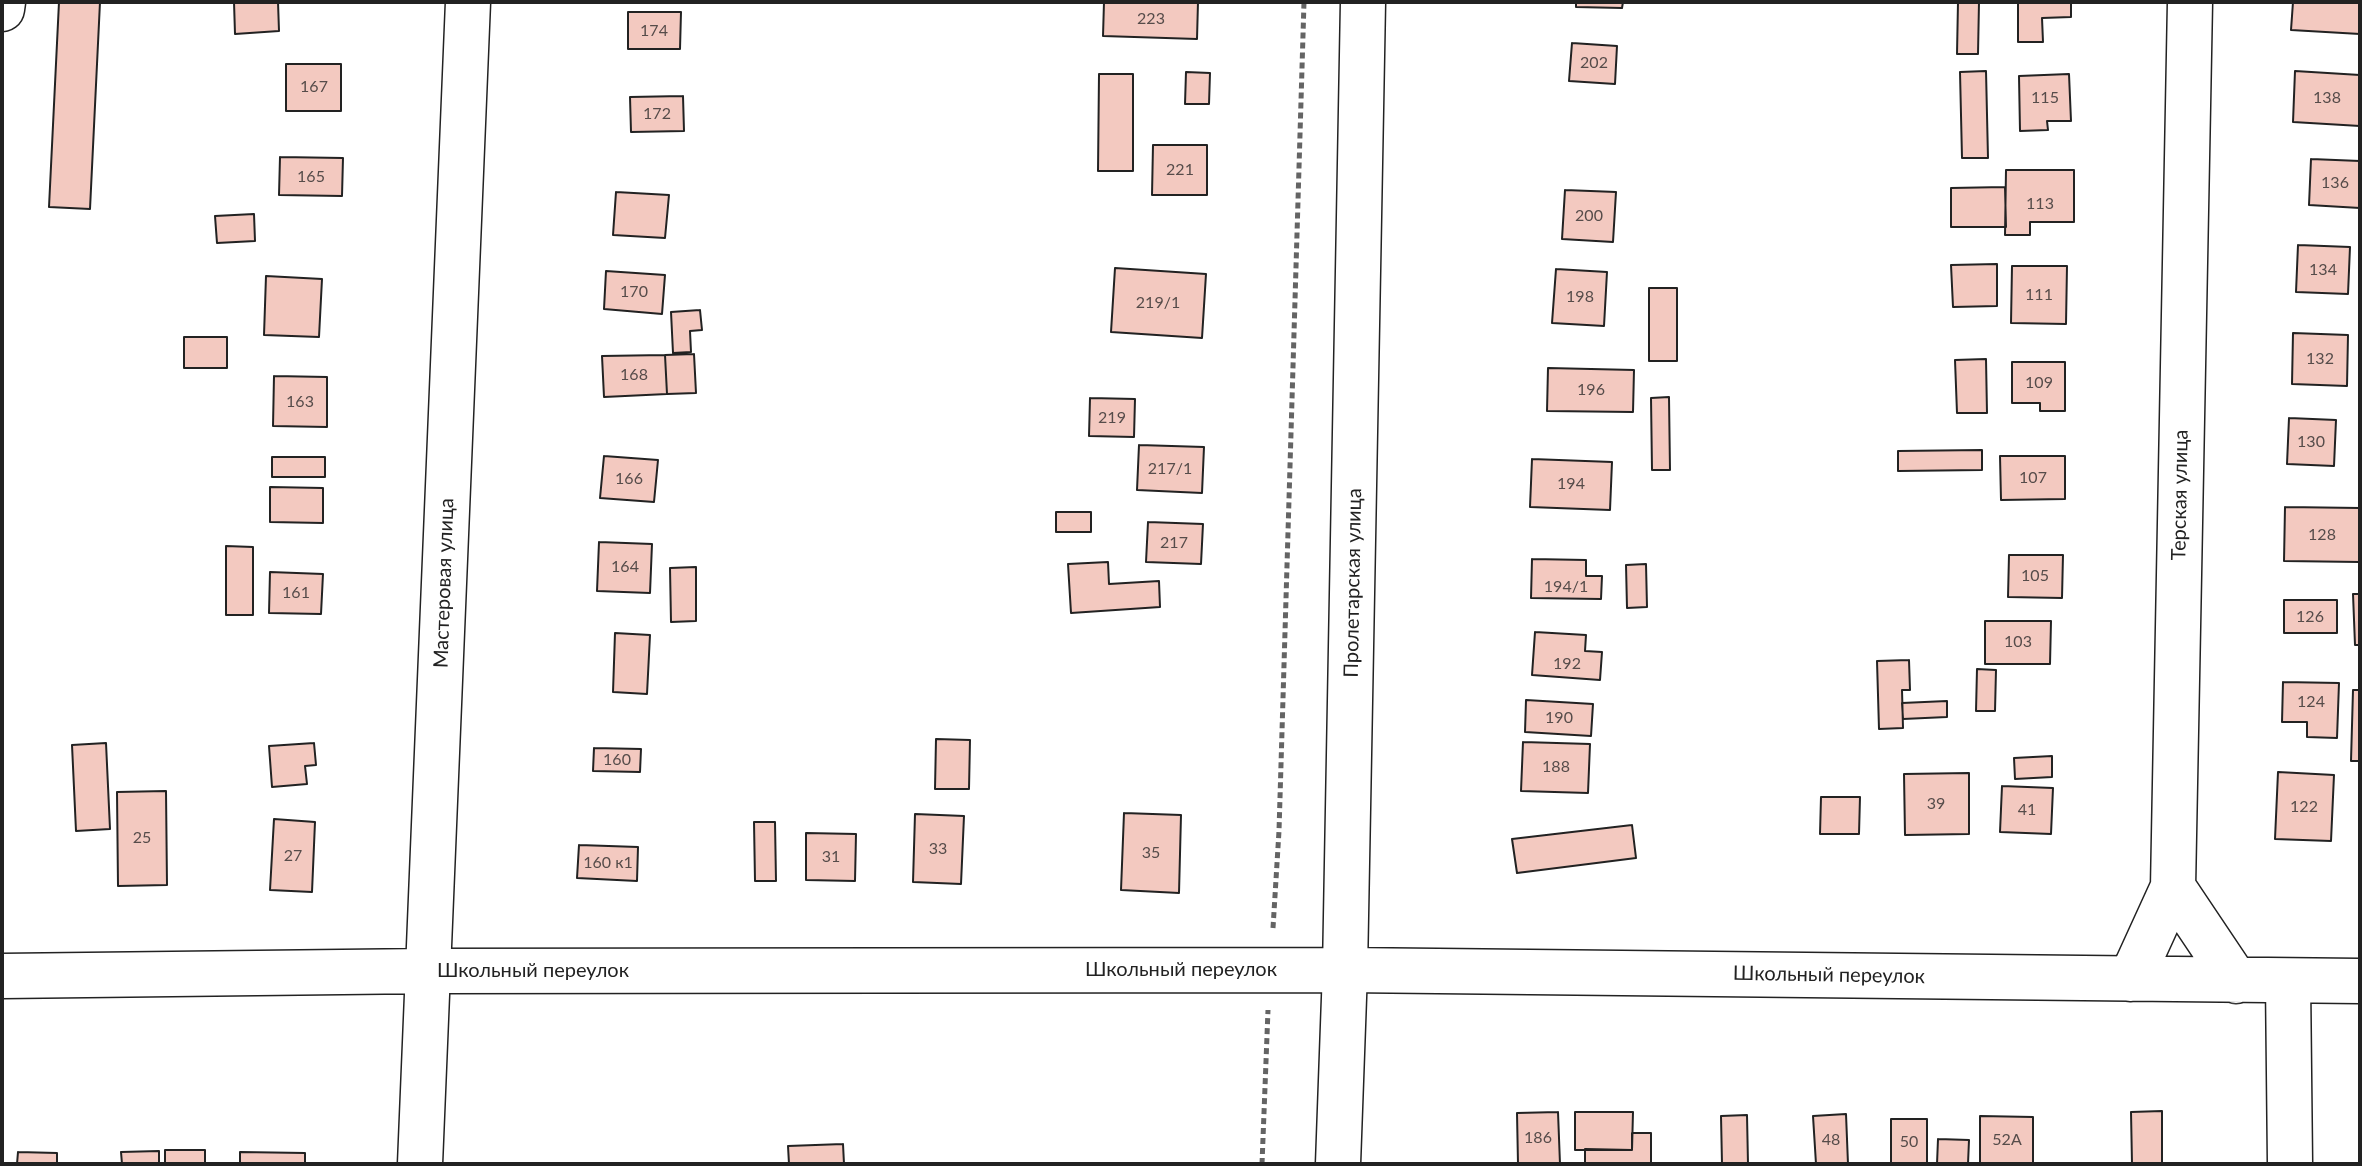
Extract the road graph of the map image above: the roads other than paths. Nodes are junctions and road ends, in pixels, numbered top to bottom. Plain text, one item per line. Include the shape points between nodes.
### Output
1 (3, 2) edge
2 (468, 2) edge
3 (1363, 2) edge
4 (2190, 2) edge
5 (2, 9) edge
6 (2173, 887) junction
7 (1345, 970) junction
8 (427, 971) junction
9 (2, 976) edge
10 (2131, 979) junction
11 (2236, 981) junction
12 (2288, 981) junction
13 (2360, 981) edge
14 (420, 1164) edge
15 (1338, 1164) edge
16 (2290, 1164) edge

1 - 5 street
2 - 8 street, Мастеровая улица
3 - 7 street, Пролетарская улица
4 - 6 street, Терская улица
6 - 10 street, Терская улица
6 - 11 street
7 - 8 street, Школьный переулок
7 - 10 street, Школьный переулок
7 - 15 street, Пролетарская улица
8 - 9 street, Школьный переулок
8 - 14 street, Мастеровая улица
10 - 11 street, Школьный переулок
11 - 12 street, Школьный переулок
12 - 13 street, Школьный переулок
12 - 16 street

